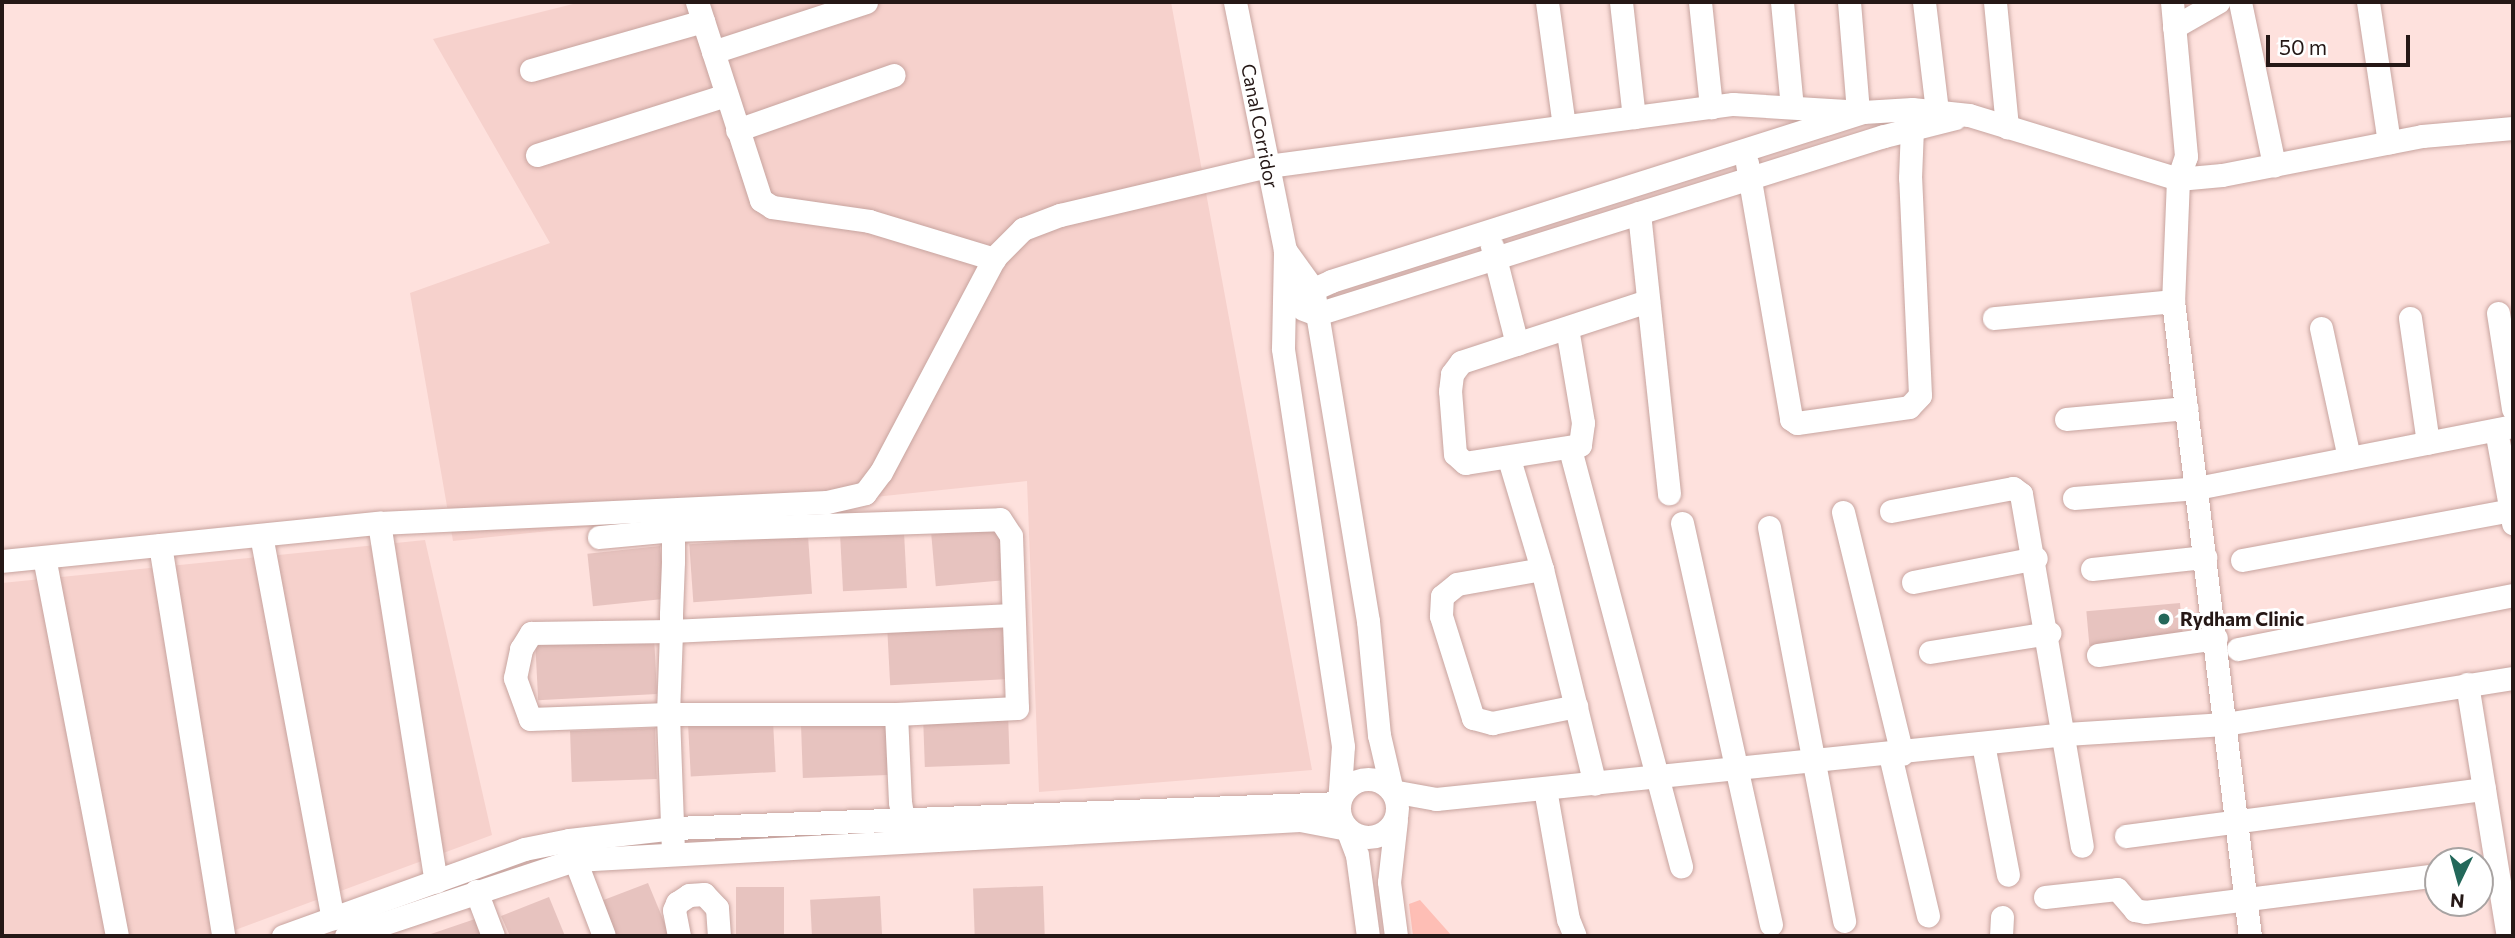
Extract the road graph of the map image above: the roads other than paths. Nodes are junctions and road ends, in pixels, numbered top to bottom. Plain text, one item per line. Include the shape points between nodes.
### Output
1 (866, 2) edge
2 (1235, 2) edge
3 (1547, 2) edge
4 (1621, 2) edge
5 (1700, 2) edge
6 (1782, 2) edge
7 (1849, 2) edge
8 (1924, 2) edge
9 (1995, 2) edge
10 (2172, 2) edge
11 (2218, 2) edge
12 (2240, 2) edge
13 (2368, 2) edge
14 (700, 11) edge
15 (2174, 27) junction
16 (713, 52) junction
17 (531, 70) dead end
18 (894, 75) dead end
19 (726, 95) junction
20 (1711, 107) junction
21 (1792, 107) junction
22 (1937, 111) junction
23 (1861, 112) junction
24 (1969, 115) junction
25 (1634, 117) junction
26 (1564, 126) junction
27 (2007, 127) junction
28 (2513, 128) edge
29 (1912, 129) junction
30 (737, 130) junction
31 (2389, 142) junction
32 (1744, 150) junction
33 (537, 155) dead end
34 (2274, 165) junction
35 (1268, 166) junction
36 (1751, 178) junction
37 (2178, 179) junction
38 (1639, 213) junction
39 (1487, 231) junction
40 (1285, 250) junction
41 (1496, 258) junction
42 (994, 259) junction
43 (1313, 289) junction
44 (1648, 301) junction
45 (2173, 301) junction
46 (1284, 302) junction
47 (2498, 313) dead end
48 (1317, 314) junction
49 (1994, 318) dead end
50 (2410, 318) dead end
51 (1567, 328) junction
52 (2321, 328) dead end
53 (1517, 344) junction
54 (2186, 408) junction
55 (2513, 409) edge
56 (2066, 419) dead end
57 (2505, 428) edge
58 (2428, 443) junction
59 (1570, 449) junction
60 (2349, 458) junction
61 (1509, 459) junction
62 (2197, 488) junction
63 (1669, 493) dead end
64 (2074, 498) dead end
65 (1891, 511) dead end
66 (1843, 512) dead end
67 (2512, 516) edge
68 (379, 523) junction
69 (1682, 523) dead end
70 (1769, 527) dead end
71 (673, 530) junction
72 (261, 535) junction
73 (599, 537) dead end
74 (160, 545) junction
75 (2205, 556) junction
76 (44, 557) junction
77 (2036, 558) junction
78 (2242, 560) dead end
79 (2, 561) edge
80 (1542, 569) junction
81 (2092, 569) dead end
82 (1913, 582) dead end
83 (2513, 595) edge
84 (1013, 615) junction
85 (671, 631) junction
86 (2049, 633) junction
87 (2216, 638) junction
88 (2238, 649) dead end
89 (1930, 652) dead end
90 (2098, 655) dead end
91 (2513, 678) edge
92 (2467, 684) junction
93 (1576, 706) junction
94 (897, 713) junction
95 (668, 714) junction
96 (2225, 724) junction
97 (2066, 734) junction
98 (1983, 744) junction
99 (1896, 755) junction
100 (1816, 762) junction
101 (1739, 770) junction
102 (1657, 778) junction
103 (1595, 784) junction
104 (1545, 789) junction
105 (2484, 789) junction
106 (1392, 791) junction
107 (1436, 799) junction
108 (1339, 803) junction
109 (1396, 819) junction
110 (2233, 819) junction
111 (1347, 829) junction
112 (905, 832) junction
113 (2126, 836) dead end
114 (673, 840) junction
115 (2082, 846) dead end
116 (2487, 847) edge
117 (561, 856) junction
118 (1681, 866) dead end
119 (2008, 875) dead end
120 (2424, 877) edge
121 (436, 881) junction
122 (2494, 888) edge
123 (476, 891) junction
124 (2045, 897) dead end
125 (2245, 903) junction
126 (1928, 916) dead end
127 (1844, 921) dead end
128 (1771, 925) dead end
129 (343, 932) edge
130 (117, 936) edge
131 (223, 936) edge
132 (283, 936) edge
133 (493, 936) edge
134 (604, 936) edge
135 (679, 936) edge
136 (719, 936) edge
137 (1368, 936) edge
138 (1396, 936) edge
139 (1575, 936) edge
140 (2250, 936) edge
141 (2508, 936) edge

1 - 16 street
2 - 35 street, Canal Corridor
3 - 26 street
4 - 25 street
5 - 20 street
6 - 21 street
7 - 23 street
8 - 22 street
9 - 27 street
10 - 15 street
11 - 15 street
12 - 34 street
13 - 31 street
14 - 16 street
14 - 17 street
15 - 37 street via 2186,156
16 - 19 street
18 - 30 street
19 - 30 street
19 - 33 street
20 - 21 street
20 - 25 street
21 - 23 street
22 - 23 street
22 - 24 street
23 - 32 street
24 - 27 street
24 - 29 street
25 - 26 street
26 - 35 street
27 - 37 street
28 - 31 street
29 - 36 street
29 - 36 street via 1920,395 1909,407 1797,423 1791,419
30 - 42 street via 761,200 772,207 841,214
31 - 34 street
32 - 36 street
32 - 39 street
34 - 37 street
35 - 40 street, Canal Corridor
35 - 42 street via 1060,215 1023,229
36 - 38 street
37 - 45 street
38 - 41 street
38 - 44 street
39 - 41 street
39 - 43 street
40 - 43 street
40 - 46 street
41 - 48 street
41 - 53 street
42 - 68 street via 881,472 865,492 827,502
43 - 46 street
43 - 48 street
44 - 51 street
44 - 63 street
45 - 49 street
45 - 54 street
46 - 48 street
46 - 108 street via 1283,348 1343,746
47 - 55 street
48 - 106 street via 1368,621 1379,736
50 - 58 street
51 - 53 street
51 - 59 street via 1583,438
52 - 60 street
53 - 61 street via 1461,362 1452,374 1450,391 1455,454 1465,463
54 - 56 street
54 - 62 street
57 - 58 street
57 - 67 street
58 - 60 street
59 - 61 street
59 - 102 street
60 - 62 street
61 - 80 street
62 - 64 street
62 - 75 street
65 - 77 street via 2013,488 2026,505
66 - 99 street
67 - 78 street
68 - 72 street
68 - 121 street
69 - 101 street
70 - 100 street
71 - 73 street
71 - 84 street via 1000,519 1011,536
71 - 85 street
72 - 74 street
72 - 129 street
74 - 76 street
74 - 131 street
75 - 81 street
75 - 87 street
76 - 79 street
76 - 130 street
77 - 82 street
77 - 86 street
80 - 93 street
80 - 93 street via 1457,584 1442,596 1441,617 1473,718 1492,723
83 - 88 street
84 - 85 street
84 - 94 street via 1017,708
85 - 95 street
85 - 95 street via 531,633 521,649 515,678 530,719
86 - 89 street
86 - 97 street
87 - 90 street
87 - 96 street
91 - 92 street
92 - 96 street
92 - 105 street
93 - 103 street
94 - 95 street
94 - 112 street
95 - 114 street
96 - 97 street
96 - 110 street
97 - 98 street
97 - 115 street
98 - 99 street
98 - 119 street
99 - 100 street
99 - 126 street
100 - 101 street
100 - 127 street
101 - 102 street
101 - 128 street
102 - 103 street
102 - 118 street
103 - 104 street
104 - 107 street
104 - 139 street
105 - 110 street
105 - 116 street
106 - 107 street
106 - 108 street via 1366,779 1348,786
106 - 109 street
107 - 109 street
108 - 111 street
108 - 112 street
109 - 111 street via 1373,837
109 - 138 street via 1389,882
110 - 113 street
110 - 125 street
111 - 112 street via 1300,820
111 - 137 street via 1359,865
112 - 114 street
114 - 117 street
117 - 121 street
117 - 123 street
117 - 134 street
120 - 125 street
121 - 129 street
122 - 141 street
123 - 129 street
123 - 133 street
124 - 125 street via 2117,889 2135,910 2145,912
125 - 140 street
129 - 132 street
135 - 136 street via 677,903 689,895 704,894 717,908

